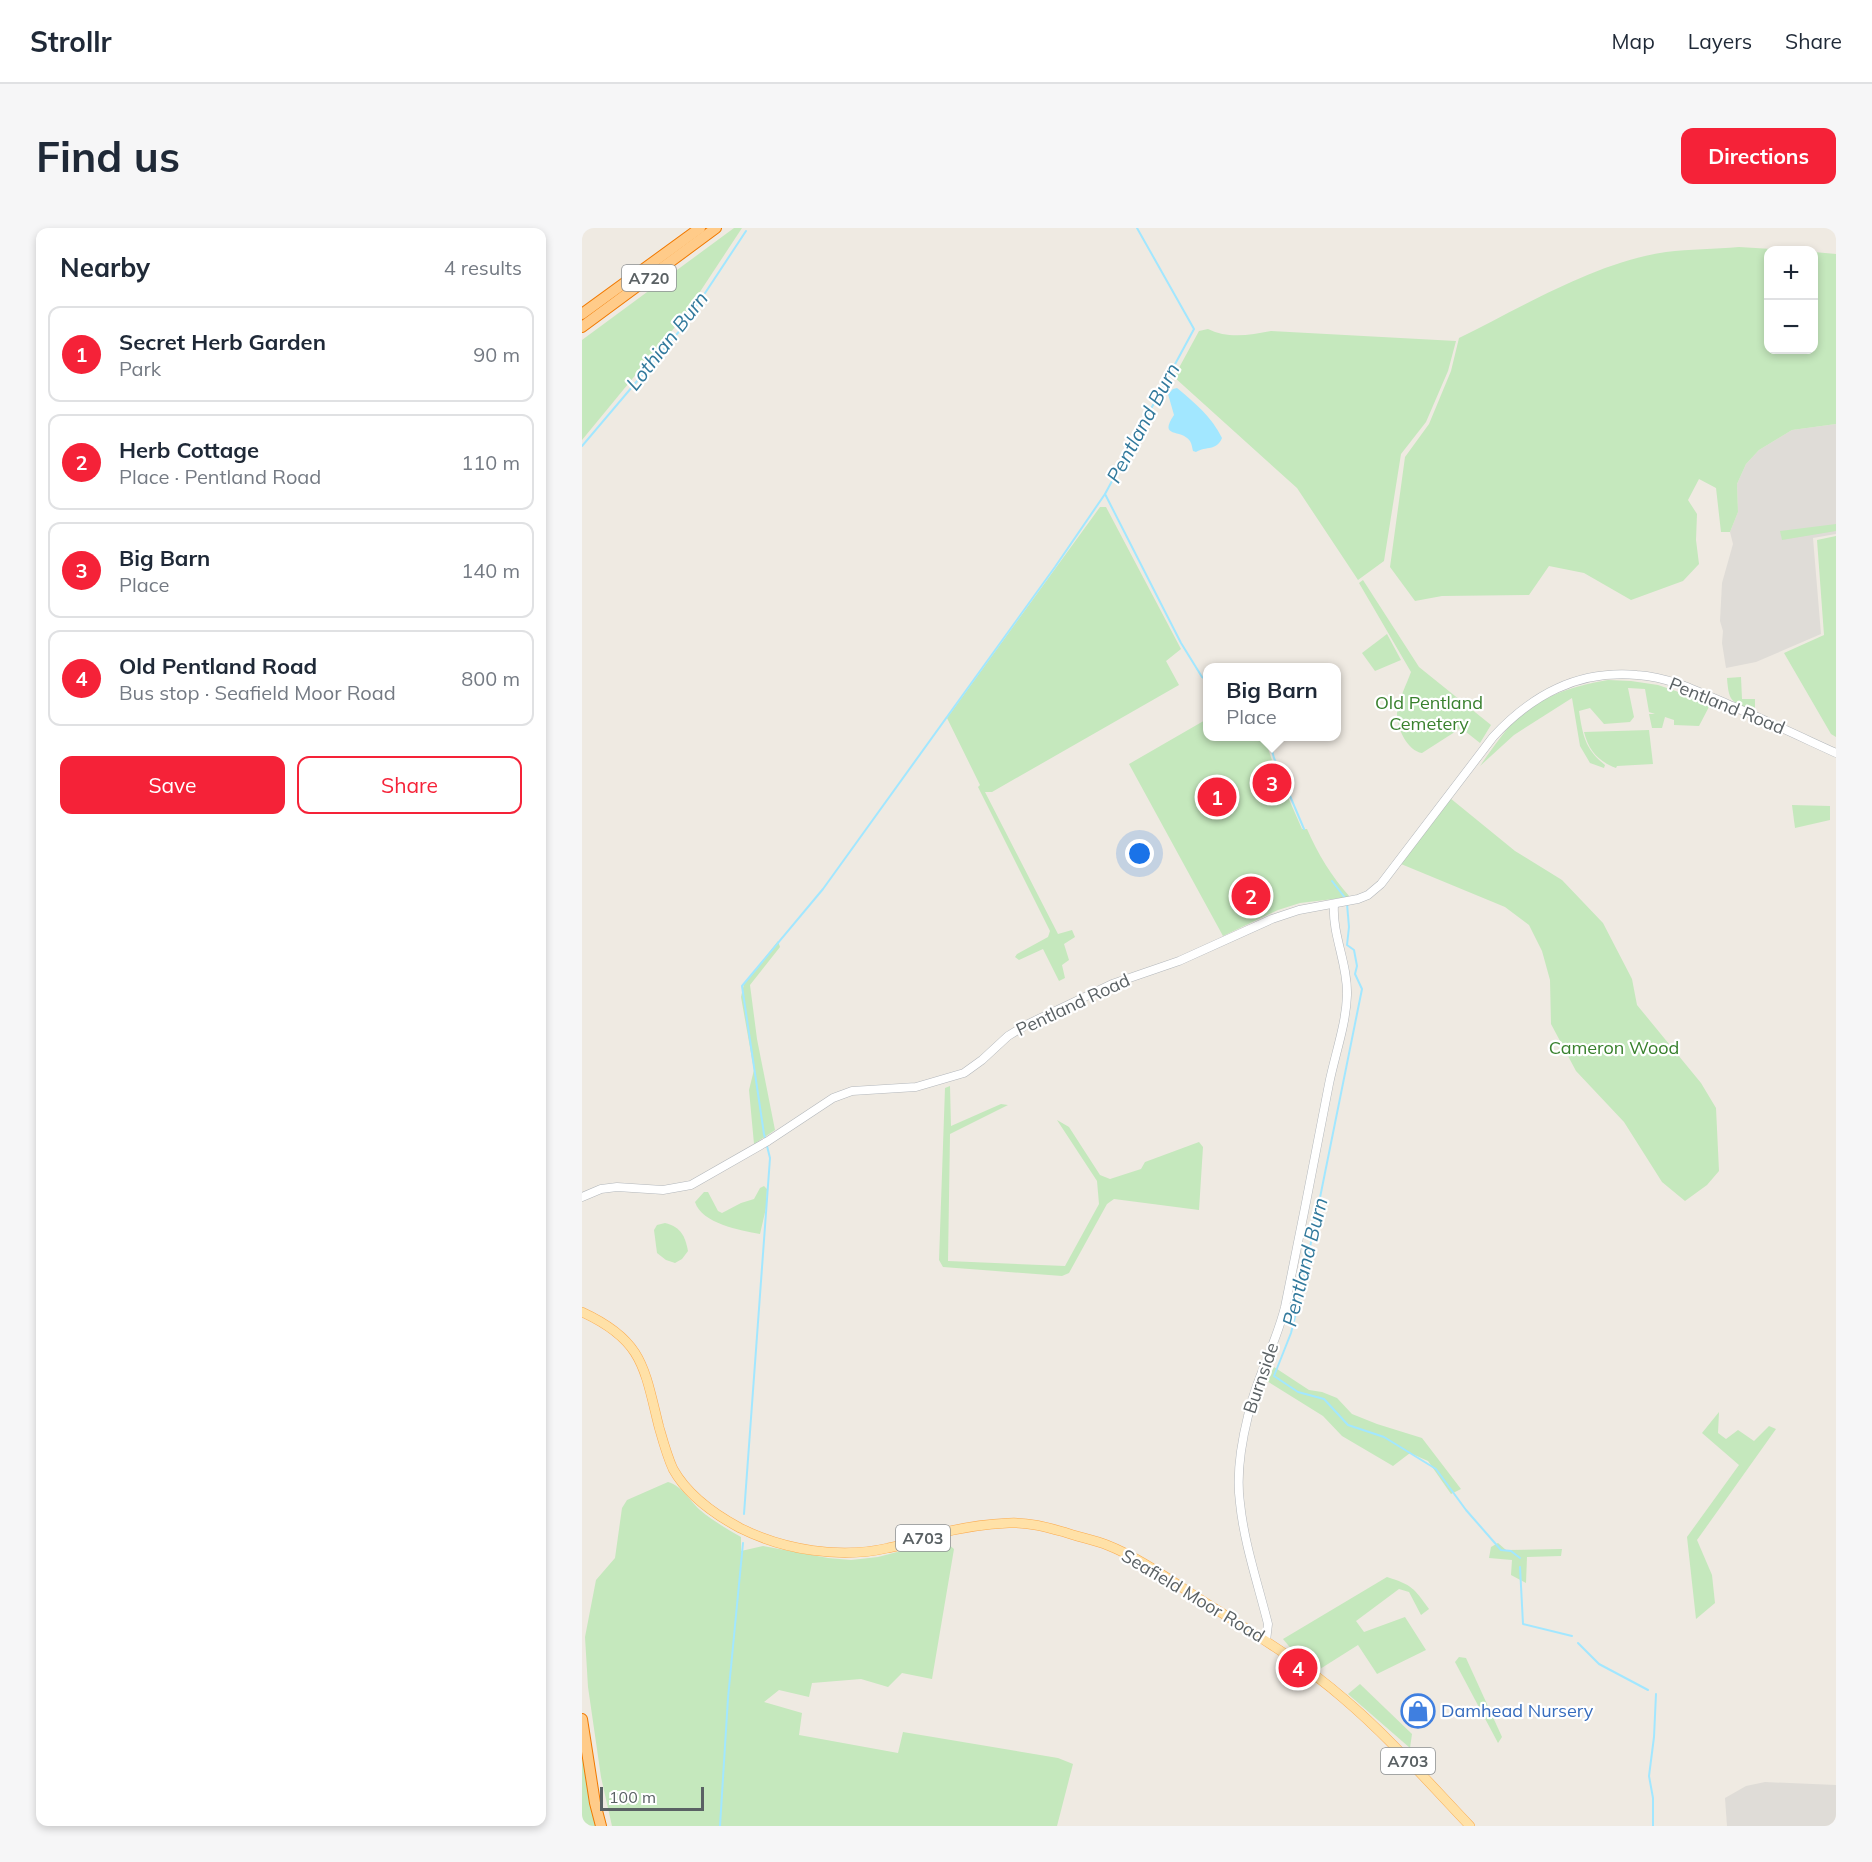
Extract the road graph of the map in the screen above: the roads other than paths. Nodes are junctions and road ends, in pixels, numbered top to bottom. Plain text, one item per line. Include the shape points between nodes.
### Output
1 (699, 228) edge
2 (716, 228) edge
3 (582, 314) edge
4 (582, 327) edge
5 (1836, 753) edge
6 (1334, 905) junction
7 (582, 1197) edge
8 (582, 1312) edge
9 (1266, 1641) junction
10 (582, 1719) edge
11 (601, 1826) edge
12 (1470, 1826) edge

1 - 3 highway, A720
2 - 4 highway, A720
5 - 6 street, Pentland Road via 1672,682 1638,675 1568,683 1521,709 1492,737 1381,884 1368,895
6 - 7 street, Pentland Road via 1272,919 1179,961 1112,984 1026,1024 964,1073 916,1087 852,1091 833,1098 712,1174 678,1189 617,1187
6 - 9 street, Burnside via 1333,918 1346,977 1342,1028 1285,1307 1248,1414 1238,1477 1240,1504 1268,1624
8 - 9 main road, Seafield Moor Road / A703 via 615,1330 639,1357 673,1469 710,1510 741,1528 774,1542 852,1553 887,1549 965,1528 1011,1523 1042,1526 1107,1545 1132,1557
9 - 12 main road, Seafield Moor Road / A703 via 1344,1698
10 - 11 highway

